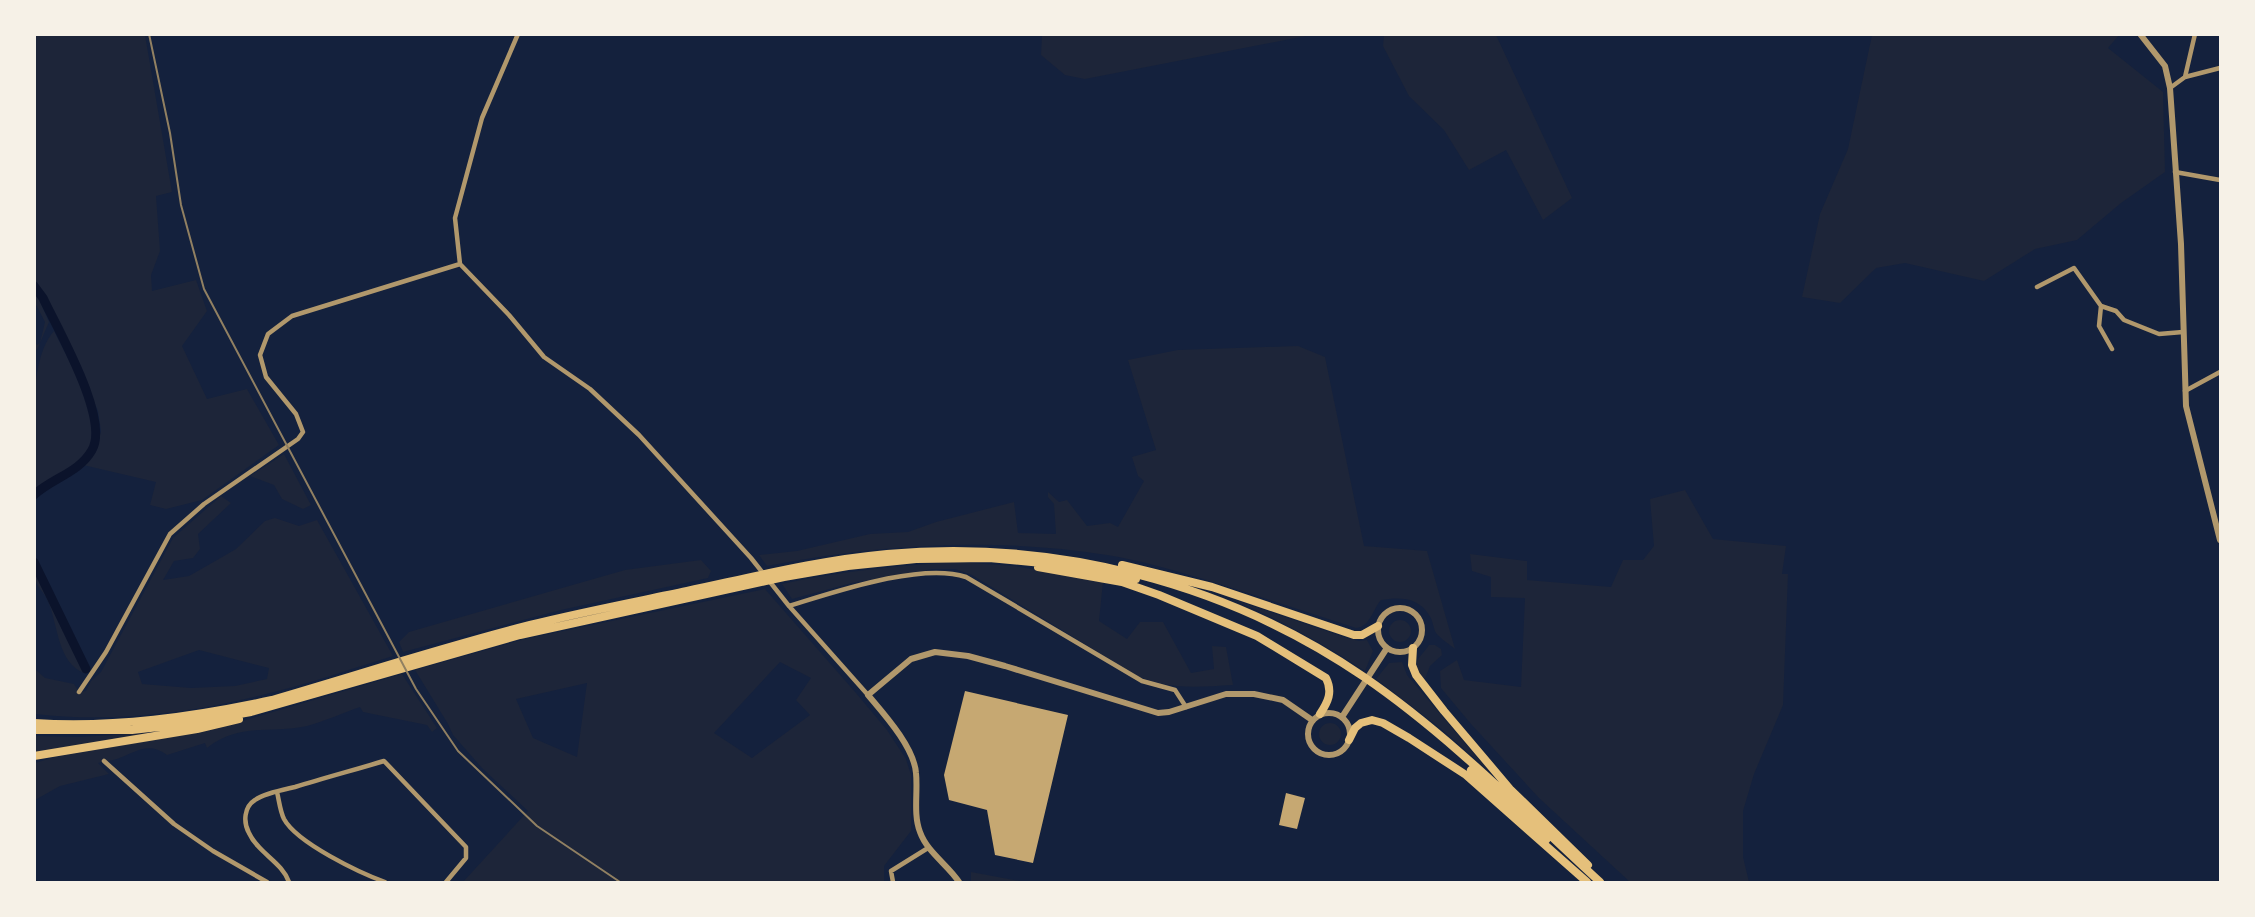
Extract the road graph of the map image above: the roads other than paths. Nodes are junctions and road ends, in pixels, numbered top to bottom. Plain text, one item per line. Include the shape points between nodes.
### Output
1 (518, 34) edge
2 (2140, 34) edge
3 (2195, 34) edge
4 (2220, 68) edge
5 (2185, 77) junction
6 (2170, 88) junction
7 (2175, 172) junction
8 (2220, 180) edge
9 (460, 264) junction
10 (2037, 287) dead end
11 (2101, 306) junction
12 (2183, 332) junction
13 (2112, 349) dead end
14 (2220, 372) edge
15 (2185, 391) junction
16 (2220, 540) edge
17 (930, 551) junction
18 (957, 558) junction
19 (789, 606) junction
20 (1378, 626) junction
21 (1387, 648) junction
22 (1413, 648) junction
23 (1361, 678) junction
24 (1371, 686) junction
25 (79, 692) dead end
26 (868, 695) junction
27 (297, 700) junction
28 (1186, 707) junction
29 (1320, 714) junction
30 (1342, 717) junction
31 (1312, 720) junction
32 (34, 721) edge
33 (34, 730) edge
34 (1349, 740) junction
35 (34, 756) edge
36 (104, 761) dead end
37 (277, 792) junction
38 (928, 848) junction
39 (267, 882) edge
40 (289, 882) edge
41 (385, 882) edge
42 (447, 882) edge
43 (893, 882) edge
44 (959, 882) edge
45 (1587, 882) edge
46 (1593, 882) edge
47 (1600, 882) edge
48 (1606, 882) edge

1 - 9 street via 482,118 455,218
2 - 6 street via 2165,66
3 - 5 street
4 - 5 street
5 - 6 street
6 - 7 street
7 - 8 street
7 - 12 street
9 - 19 street via 544,357 590,389 639,435 751,558
9 - 25 street via 292,316 267,334 260,355 266,377 296,414 303,432 204,504 170,534 110,645
10 - 11 street via 2074,268
11 - 12 street via 2159,334
11 - 13 street via 2098,326
12 - 15 street
14 - 15 street
15 - 16 street
17 - 20 main road via 1017,550 1106,561 1212,587 1354,634 1370,632
17 - 23 main road via 1048,556 1089,562 1164,582 1269,622
17 - 32 main road via 815,564 531,625 235,708 87,724
18 - 23 main road via 1062,565 1170,589 1257,622
18 - 27 main road via 878,562 815,571 578,621
18 - 29 main road via 1122,582 1235,625 1326,678 1329,696
19 - 26 street
19 - 28 street via 927,572 966,576 1142,681 1175,690
20 - 21 street via 1379,639
20 - 22 street via 1389,611 1409,610 1421,626 1420,639
21 - 22 street via 1400,652
21 - 30 street
22 - 48 main road via 1416,675 1473,746 1510,789
23 - 24 main road
24 - 46 main road via 1457,757
24 - 47 main road via 1456,749
26 - 28 street via 912,660 935,652 1005,666 1150,711 1169,712
26 - 38 street via 908,749 916,769 916,816
27 - 33 main road via 177,725 97,731
27 - 35 main road via 196,729
28 - 31 street via 1226,694 1254,694 1283,700
29 - 30 street
29 - 31 street
30 - 34 street via 1349,728
31 - 34 street via 1308,738 1318,753 1339,753
34 - 45 main road via 1355,728 1372,720 1409,738 1466,775
36 - 39 street via 174,824
37 - 40 street via 249,805 246,825 256,844
37 - 41 street via 284,819 297,833 365,875
37 - 42 street via 384,761 466,847 466,858
38 - 43 street via 891,871
38 - 44 street

